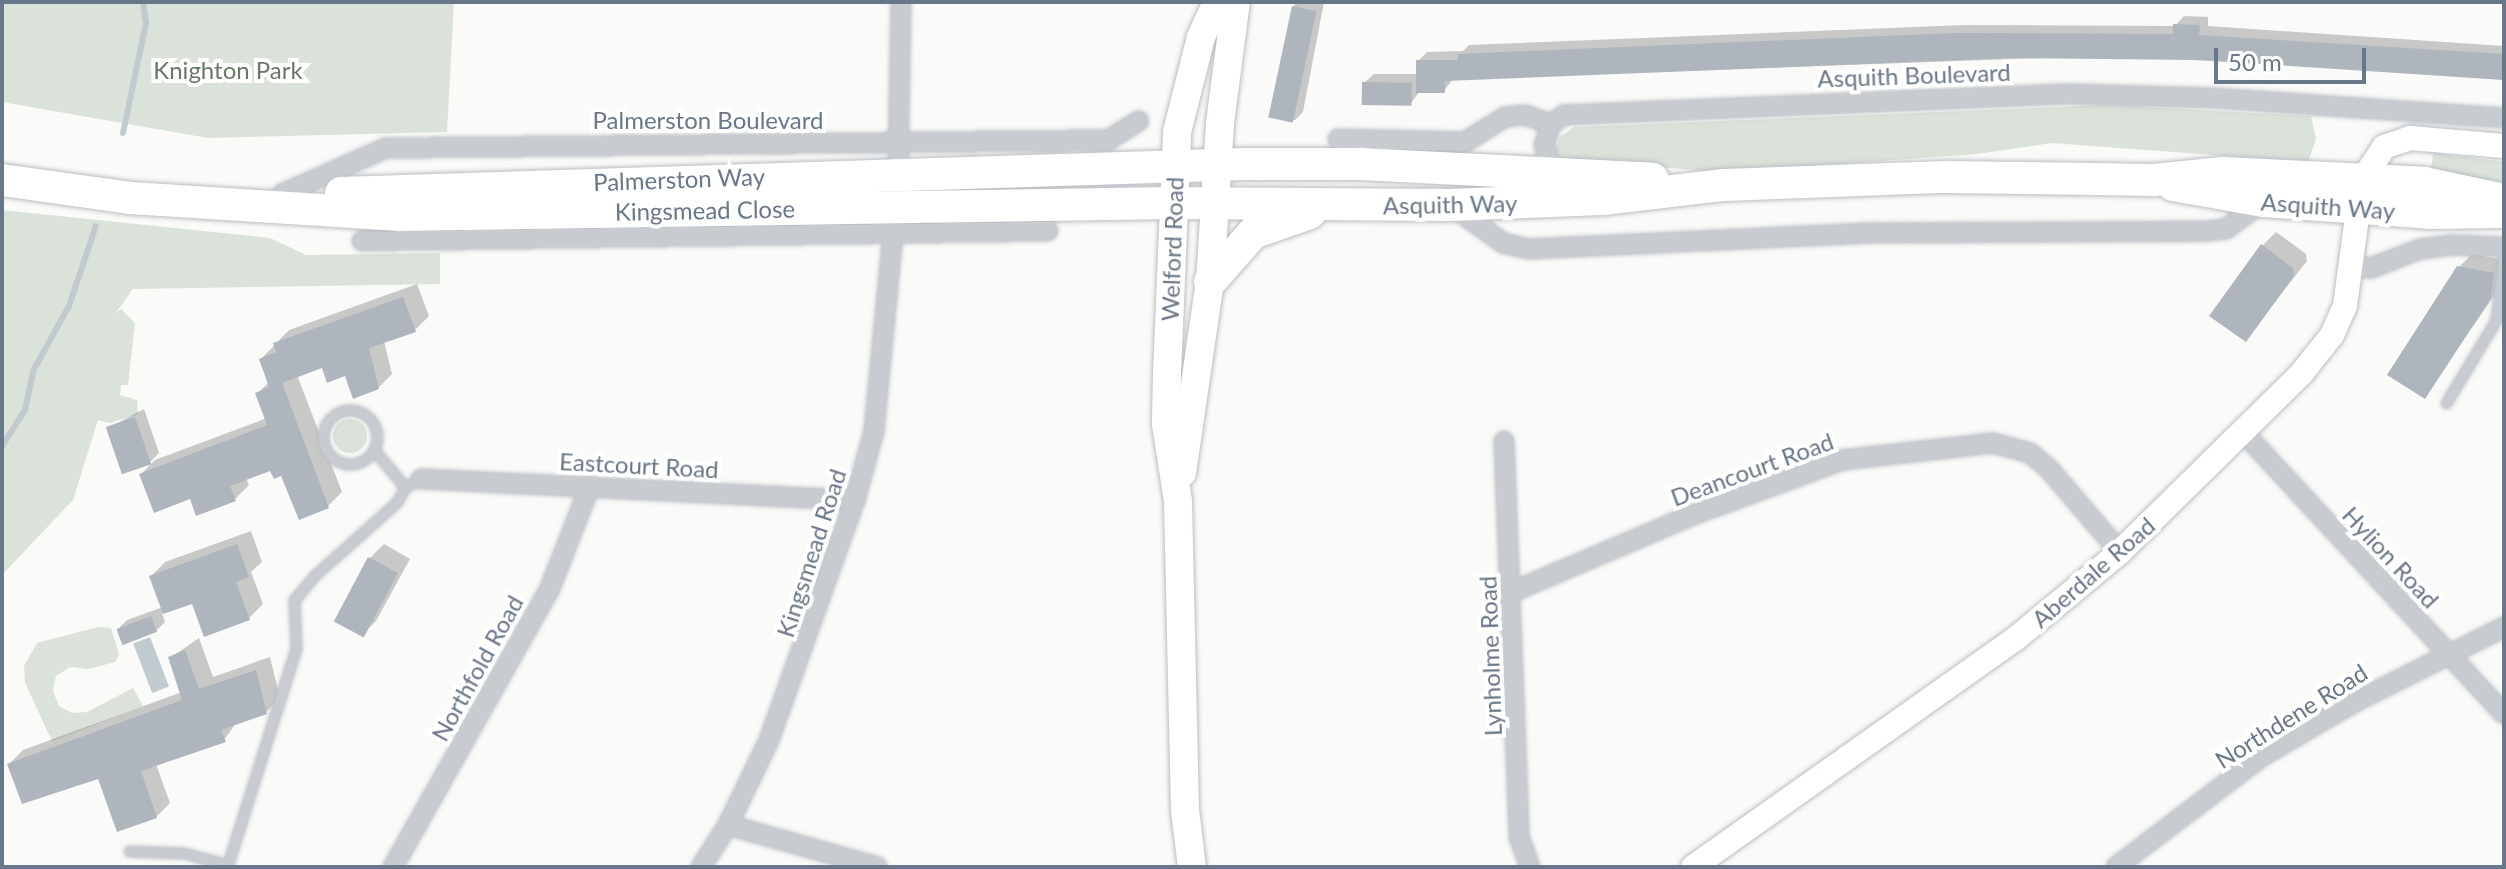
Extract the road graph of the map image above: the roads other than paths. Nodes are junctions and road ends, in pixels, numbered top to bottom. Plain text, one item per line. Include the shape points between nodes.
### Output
1 (901, 2) edge
2 (1217, 2) edge
3 (1236, 2) edge
4 (2504, 118) edge
5 (1139, 121) dead end
6 (1551, 124) junction
7 (1338, 139) dead end
8 (2504, 146) edge
9 (897, 157) junction
10 (1216, 165) junction
11 (1175, 166) junction
12 (1553, 172) junction
13 (2, 180) edge
14 (2154, 180) junction
15 (1724, 185) junction
16 (282, 194) junction
17 (2360, 194) junction
18 (183, 200) junction
19 (2504, 200) edge
20 (2264, 201) junction
21 (1174, 203) junction
22 (1215, 204) junction
23 (1449, 205) junction
24 (995, 206) junction
25 (1333, 206) junction
26 (2504, 211) edge
27 (1048, 231) dead end
28 (893, 232) junction
29 (362, 241) dead end
30 (2504, 247) edge
31 (2352, 266) junction
32 (1210, 282) junction
33 (2446, 403) dead end
34 (2243, 432) junction
35 (1504, 441) dead end
36 (374, 450) junction
37 (413, 483) junction
38 (590, 486) junction
39 (855, 500) junction
40 (1178, 501) junction
41 (2120, 552) junction
42 (1512, 592) junction
43 (2504, 627) edge
44 (2447, 652) junction
45 (2504, 714) edge
46 (728, 825) junction
47 (129, 851) dead end
48 (227, 866) edge
49 (393, 867) edge
50 (701, 867) edge
51 (877, 867) edge
52 (1192, 867) edge
53 (1530, 867) edge
54 (1693, 867) edge
55 (2116, 867) edge

1 - 9 street
2 - 11 main road, Welford Road via 1201,37 1177,132
3 - 10 main road, Welford Road
4 - 6 street, Asquith Boulevard via 2213,98 2067,94 1564,115
5 - 9 street, Palmerston Boulevard via 1108,140
6 - 7 street, Asquith Boulevard via 1525,115 1505,117 1465,142
6 - 12 street via 1544,145
8 - 17 street via 2410,138 2384,147
9 - 11 highway, Palmerston Way
9 - 16 highway, Palmerston Way
9 - 16 street, Palmerston Boulevard via 386,148
9 - 24 highway via 908,190
10 - 11 highway, Asquith Way
10 - 12 highway, Asquith Way via 1361,164
10 - 22 main road, Welford Road
11 - 21 main road, Welford Road
12 - 15 highway, Asquith Way
13 - 18 highway, Palmerston Way
14 - 15 highway, Asquith Way via 1946,177
14 - 17 highway, Asquith Way via 2223,173
14 - 20 highway, Asquith Way via 2220,197
15 - 23 highway, Asquith Way via 1590,200
16 - 18 highway, Palmerston Way
17 - 19 highway, Asquith Way via 2424,183
17 - 20 highway, Asquith Way
17 - 26 highway, Asquith Way
17 - 31 street, Aberdale Road
18 - 24 highway, Palmerston Way via 400,215
20 - 23 street via 2235,225 2207,231 1864,233 1529,249 1503,243
21 - 22 highway, Asquith Way
21 - 24 highway, Palmerston Way
21 - 40 main road, Welford Road via 1166,424
22 - 25 highway, Asquith Way
22 - 32 main road, Welford Road
23 - 25 highway, Asquith Way
25 - 32 highway via 1253,233
27 - 28 street, Kingsmead Close
28 - 29 street, Kingsmead Close
28 - 39 street, Kingsmead Road via 874,431
30 - 31 street via 2451,245 2420,249 2382,265
30 - 33 lane via 2496,320
31 - 34 street, Aberdale Road via 2345,306 2332,335
32 - 40 main road, Welford Road
34 - 41 street, Aberdale Road
34 - 44 street, Hylion Road
35 - 42 street, Lynholme Road
36 - 36 lane via 377,432 361,412 343,410 324,428 328,453 343,463 361,462
36 - 37 lane
37 - 38 street, Eastcourt Road
37 - 48 lane via 294,600 296,648
38 - 39 street, Eastcourt Road
38 - 49 street, Northfold Road via 550,588
39 - 46 street, Kingsmead Road via 795,675
40 - 52 main road, Welford Road via 1185,810
41 - 42 street, Deancourt Road via 2048,468 2030,453 1993,443 1842,460 1690,516
41 - 54 street, Aberdale Road via 2015,639
42 - 53 street, Lynholme Road via 1519,837
43 - 44 street, Northdene Road
44 - 45 street, Hylion Road
44 - 55 street, Northdene Road via 2261,757
46 - 50 street, Kingsmead Road
46 - 51 street
47 - 48 lane via 184,853

